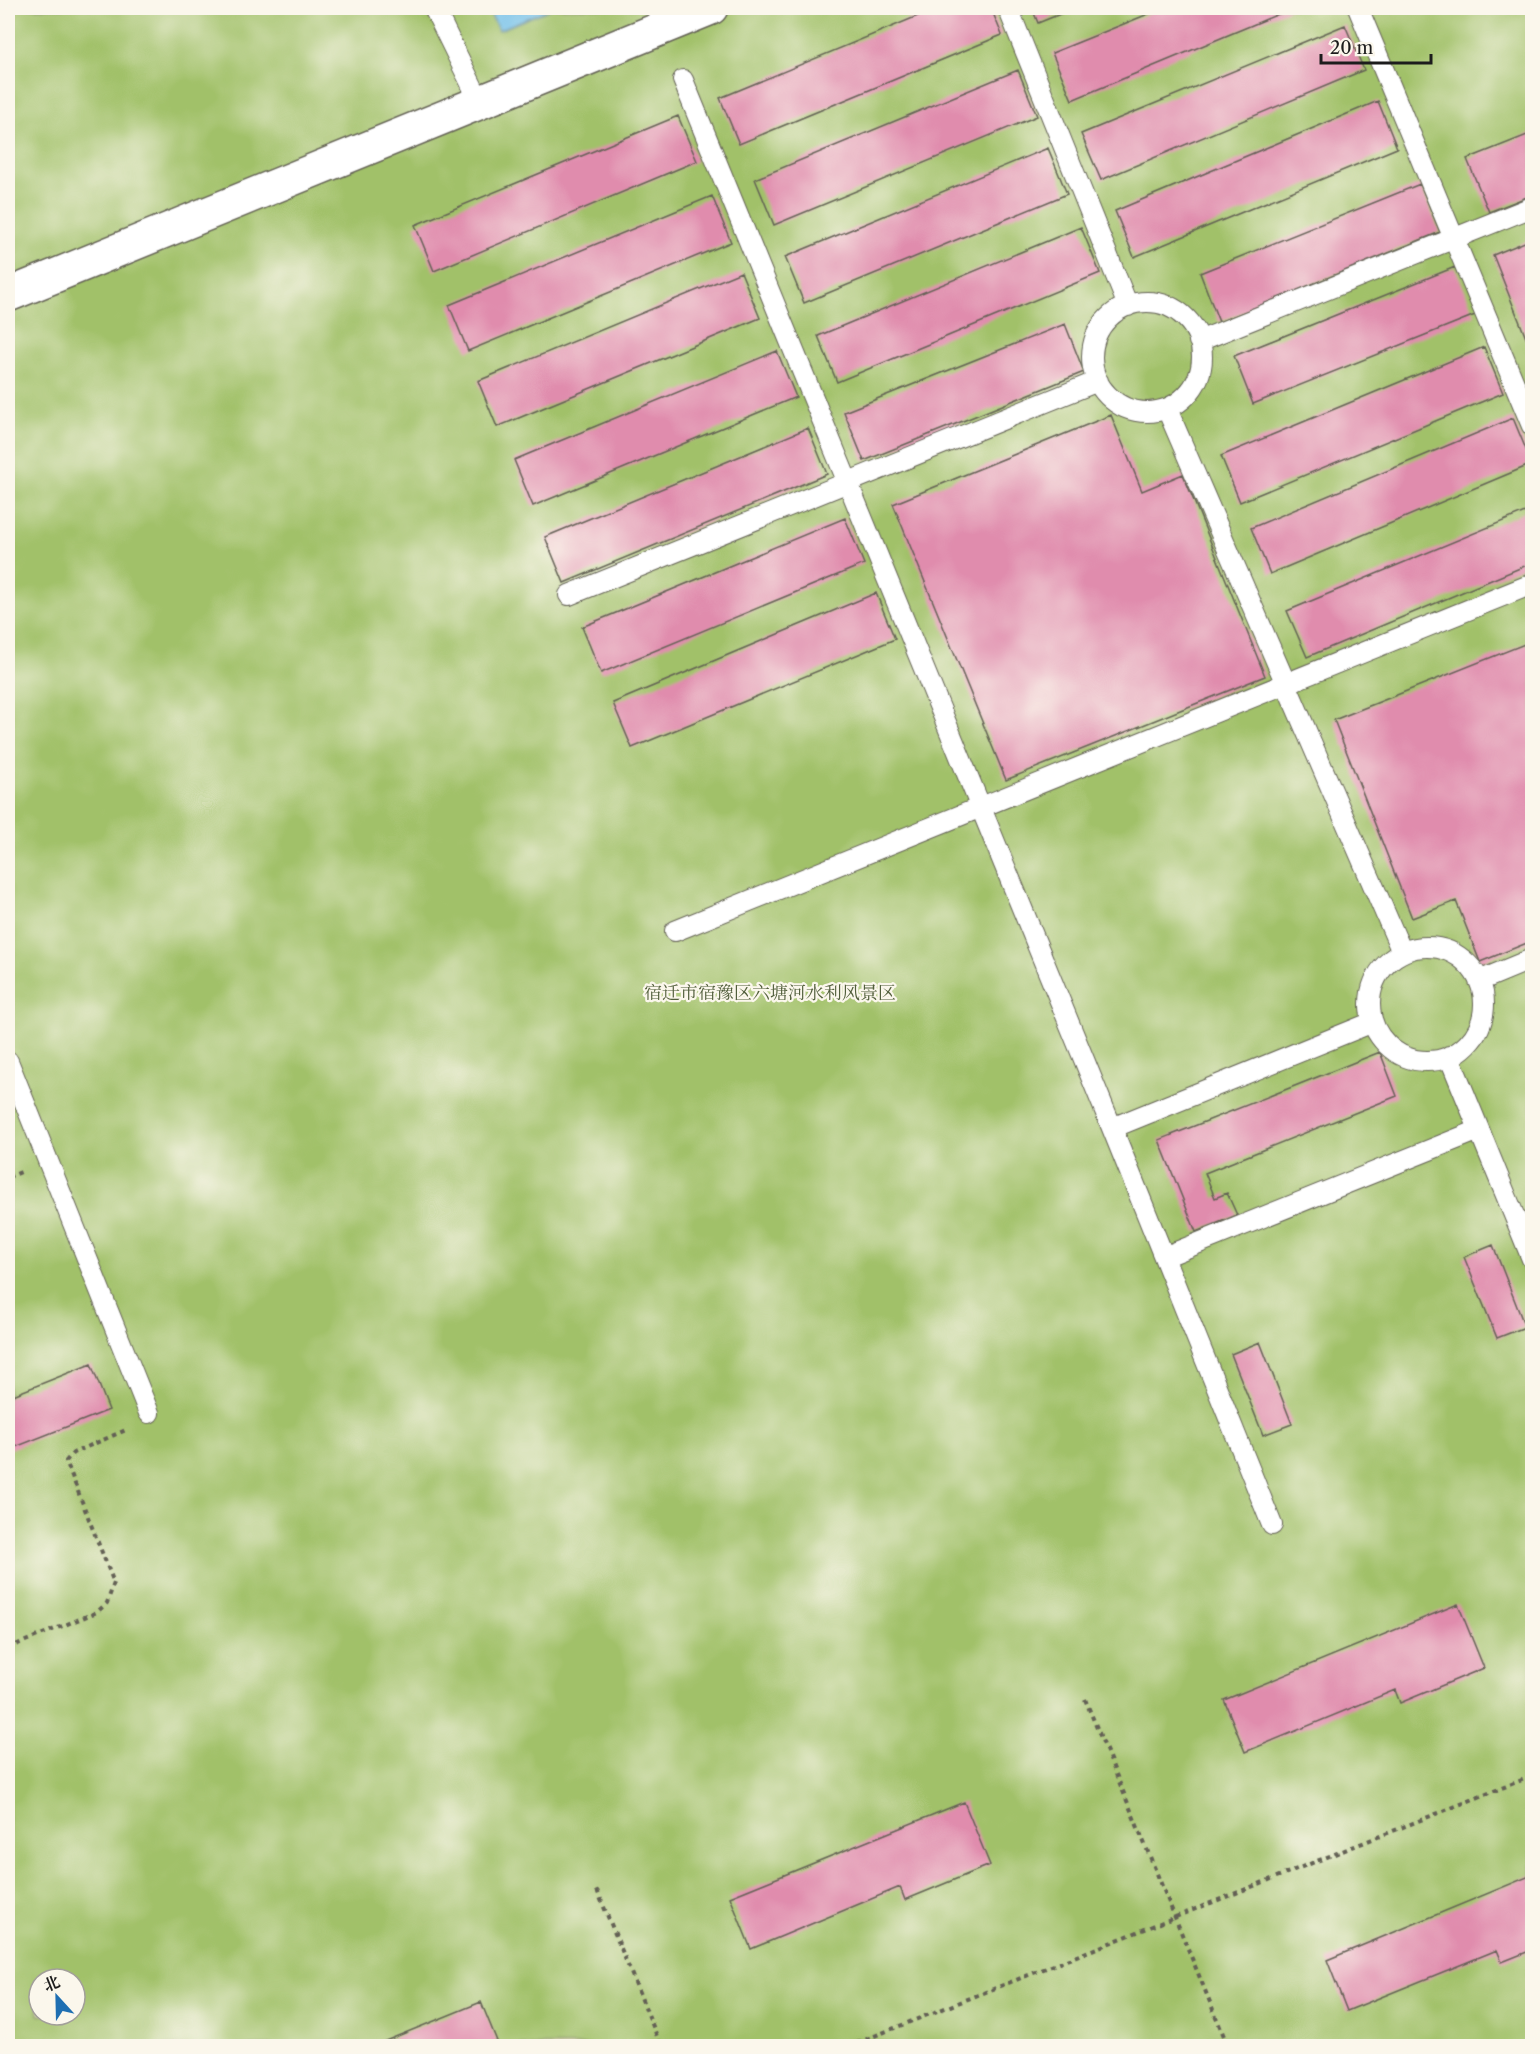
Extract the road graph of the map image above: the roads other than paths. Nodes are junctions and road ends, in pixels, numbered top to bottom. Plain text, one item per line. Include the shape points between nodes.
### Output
1 (434, 8) edge
2 (711, 8) edge
3 (1008, 8) edge
4 (1358, 8) edge
5 (683, 80) dead end
6 (480, 102) junction
7 (1533, 207) edge
8 (1454, 238) junction
9 (8, 295) edge
10 (1128, 306) junction
11 (1199, 342) junction
12 (1098, 381) junction
13 (1167, 409) junction
14 (1533, 426) edge
15 (847, 482) junction
16 (1533, 584) edge
17 (570, 595) dead end
18 (1286, 684) junction
19 (981, 807) junction
20 (675, 931) dead end
21 (1402, 952) junction
22 (1533, 959) edge
23 (1479, 981) junction
24 (1373, 1022) junction
25 (1449, 1056) junction
26 (8, 1061) edge
27 (1112, 1128) junction
28 (1479, 1130) junction
29 (1164, 1257) junction
30 (1533, 1259) edge
31 (149, 1413) road end
32 (1272, 1525) dead end

1 - 6 lane
2 - 6 street
3 - 10 lane
4 - 8 lane
5 - 15 lane
6 - 9 street
7 - 8 lane
8 - 11 lane
8 - 14 lane
10 - 11 lane via 1155,303 1172,308 1187,318
10 - 12 lane via 1106,321 1096,336 1092,354
11 - 13 lane via 1202,369 1195,385 1183,400
12 - 13 lane via 1114,403 1131,410 1149,413
12 - 15 lane
13 - 18 lane
15 - 17 lane
15 - 19 lane
16 - 18 lane
18 - 19 lane
18 - 21 lane
19 - 20 lane
19 - 27 lane
21 - 23 lane via 1420,947 1455,954 1469,965
21 - 24 lane via 1375,979 1370,998
22 - 23 lane
23 - 25 lane via 1484,998 1483,1016 1464,1047
24 - 25 lane via 1379,1036 1393,1050 1410,1058 1430,1061
24 - 27 lane
25 - 28 lane
26 - 31 lane
27 - 29 lane
28 - 29 lane
28 - 30 lane
29 - 32 lane

